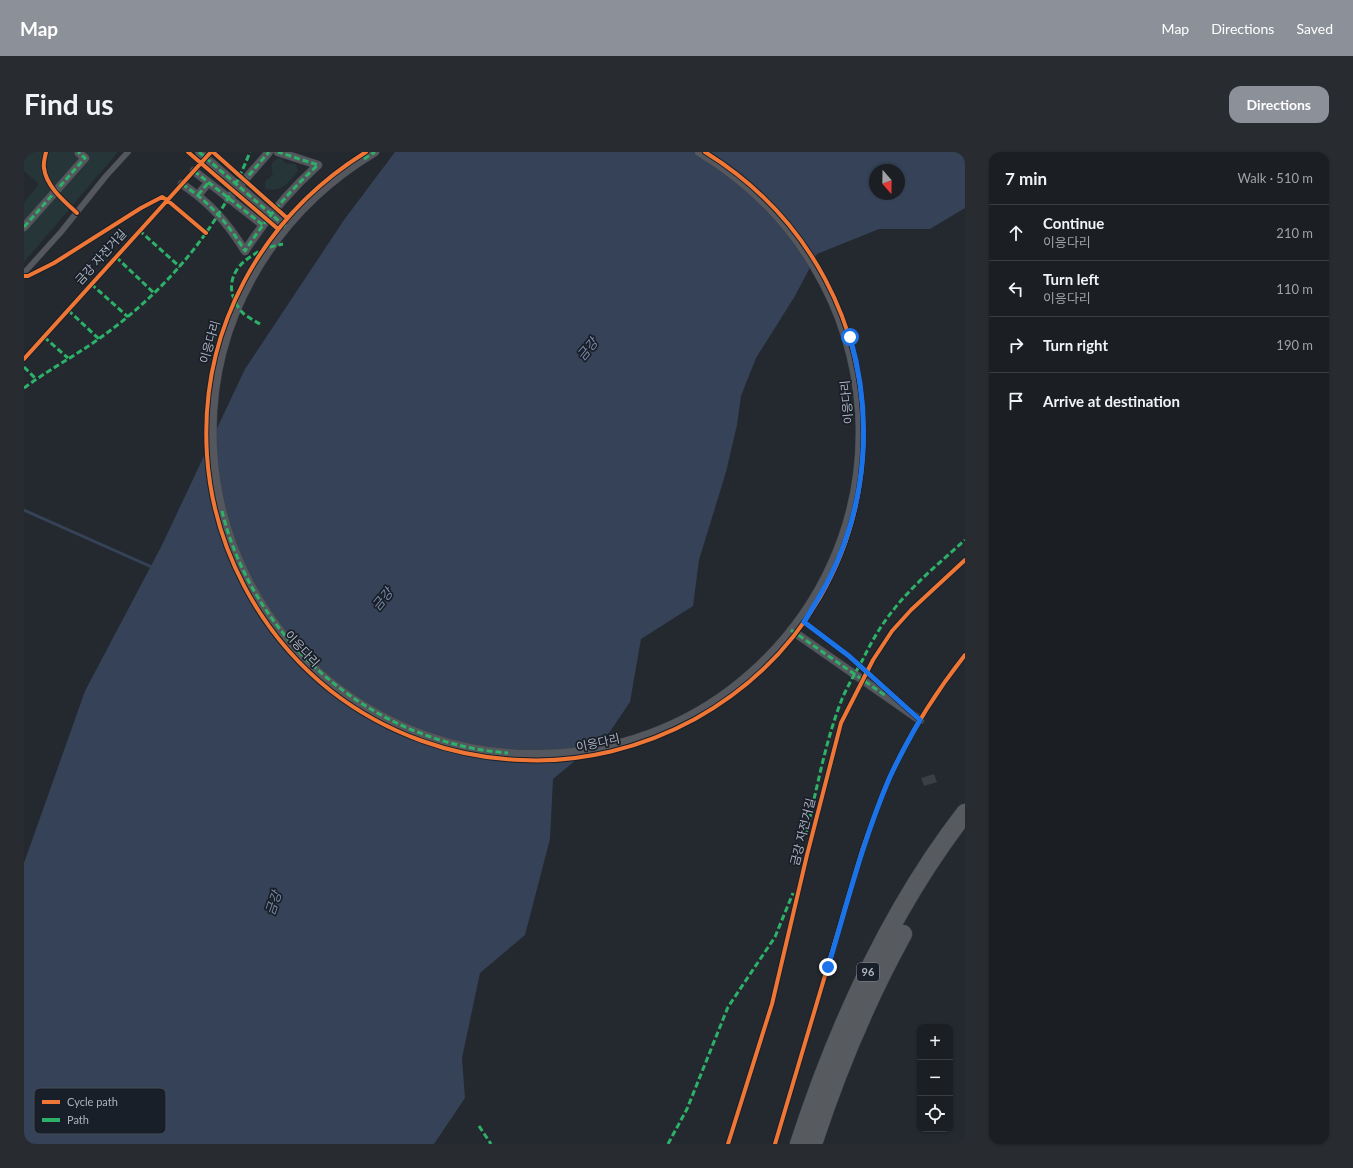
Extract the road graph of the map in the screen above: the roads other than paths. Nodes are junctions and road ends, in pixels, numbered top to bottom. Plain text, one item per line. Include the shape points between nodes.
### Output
1 (80, 152) edge
2 (128, 152) edge
3 (199, 152) edge
4 (269, 152) edge
5 (278, 152) edge
6 (375, 152) edge
7 (698, 152) edge
8 (194, 171) dead end
9 (208, 183) junction
10 (182, 184) dead end
11 (198, 195) junction
12 (228, 199) junction
13 (263, 225) junction
14 (24, 227) edge
15 (286, 227) junction
16 (24, 272) edge
17 (791, 630) junction
18 (920, 720) dead end
19 (965, 813) edge
20 (965, 833) edge
21 (799, 1144) edge
22 (813, 1144) edge

1 - 14 street via 85,158
2 - 16 lane
3 - 15 street, bridge
4 - 12 street
5 - 13 street via 318,165
6 - 15 street, 이응다리 via 331,182
7 - 17 street, 이응다리 via 748,187 776,214 799,243 831,297 845,332 854,369 859,406 860,444 851,506 831,565
8 - 9 street
9 - 11 street
9 - 12 street
10 - 11 street
11 - 13 street via 219,214 245,251
12 - 13 street
15 - 17 street, 이응다리 via 250,281 236,310 226,341 213,405 214,469 228,533 254,592 292,645 335,686 395,723 446,742 504,753 569,753 602,748 633,739 693,714 746,677
17 - 18 street
19 - 21 main road, 96 via 915,886 874,961 840,1032
20 - 22 main road, 96 via 925,894 884,968 851,1039

